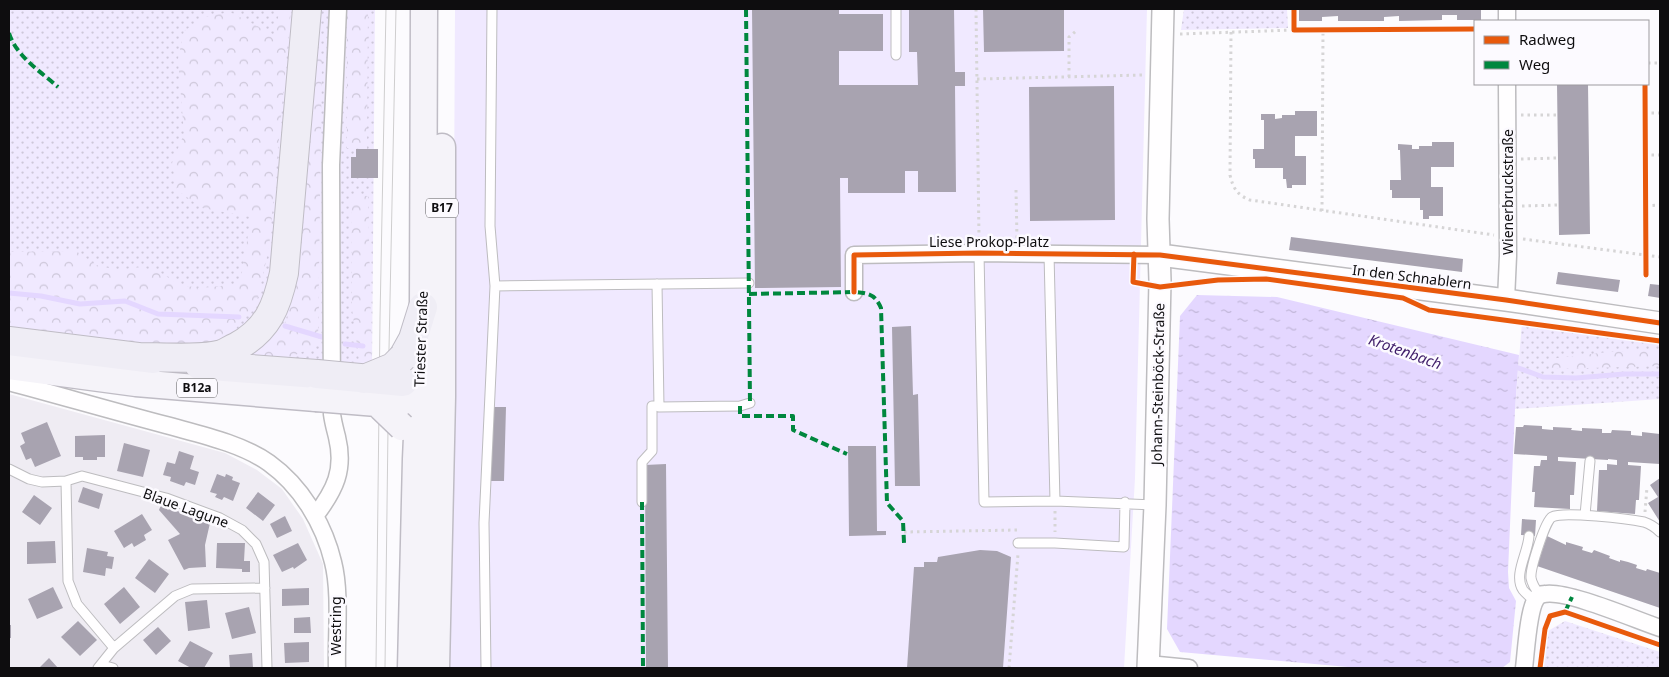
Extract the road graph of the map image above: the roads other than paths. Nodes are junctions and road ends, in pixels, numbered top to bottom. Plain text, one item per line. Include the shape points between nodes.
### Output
1 (307, 9) edge
2 (338, 9) edge
3 (424, 9) edge
4 (441, 9) edge
5 (492, 9) edge
6 (896, 9) edge
7 (1163, 9) edge
8 (896, 55) dead end
9 (1508, 85) edge
10 (979, 253) junction
11 (1050, 254) junction
12 (1160, 255) junction
13 (749, 283) dead end
14 (657, 284) junction
15 (495, 286) junction
16 (854, 292) dead end
17 (1506, 300) junction
18 (423, 306) joint
19 (1660, 323) edge
20 (9, 341) edge
21 (137, 357) junction
22 (9, 366) edge
23 (9, 382) edge
24 (317, 386) junction
25 (409, 394) junction
26 (750, 403) dead end
27 (659, 406) junction
28 (1590, 461) dead end
29 (9, 469) edge
30 (66, 481) junction
31 (1055, 501) junction
32 (642, 502) dead end
33 (1125, 502) junction
34 (1155, 505) junction
35 (1585, 515) junction
36 (315, 516) junction
37 (1660, 532) edge
38 (1529, 536) dead end
39 (1018, 543) road end
40 (265, 588) junction
41 (1537, 598) junction
42 (1660, 628) edge
43 (114, 648) junction
44 (1148, 666) edge
45 (100, 667) edge
46 (113, 668) edge
47 (267, 668) edge
48 (336, 668) edge
49 (411, 668) edge
50 (436, 668) edge
51 (486, 668) edge
52 (1189, 668) edge
53 (1524, 668) edge

1 - 21 highway via 284,273 279,298 269,319 250,340 222,354
2 - 36 street via 330,165 332,414 340,466 335,486
3 - 18 main road, Triester Straße / B17
4 - 25 main road, Triester Straße / B17
5 - 15 lane via 490,226
6 - 8 lane
7 - 12 street, Johann-Steinböck-Straße
9 - 17 street, Wienerbruckstraße
10 - 11 street, Liese Prokop-Platz
10 - 16 street, Liese Prokop-Platz via 854,255
10 - 31 lane via 984,502
11 - 12 street, Liese Prokop-Platz
11 - 31 lane
12 - 17 street, In den Schnablern
12 - 34 street, Johann-Steinböck-Straße
13 - 14 lane
14 - 15 lane
14 - 27 lane
15 - 51 lane via 484,522
17 - 19 street, In den Schnablern
18 - 25 highway via 413,339
20 - 21 highway
21 - 24 highway
22 - 24 main road, B12a via 136,383
23 - 36 street, Westring via 249,451 286,478
24 - 25 main road, B12a, bridge
24 - 25 highway, bridge via 364,379
25 - 49 main road via 416,458
25 - 50 main road, Triester Straße / B17
26 - 27 lane via 740,406
27 - 32 lane via 652,406 652,451 642,462
28 - 35 lane
29 - 30 lane, Blaue Lagune via 42,482
30 - 40 lane, Blaue Lagune via 82,476 166,498 220,518 242,530 256,544 264,562
30 - 43 lane via 68,581 77,604
31 - 33 lane
33 - 34 lane
33 - 39 lane via 1124,547
34 - 44 street, Johann-Steinböck-Straße
35 - 37 lane via 1644,522
35 - 41 lane via 1561,514 1548,521 1532,573
36 - 48 street, Westring via 334,563
38 - 41 lane via 1519,578 1522,588
40 - 43 lane via 192,589 175,596
40 - 47 lane, Blaue Lagune
41 - 42 street via 1550,593 1572,597
41 - 53 street via 1528,630
43 - 45 lane
44 - 52 street
45 - 46 lane

